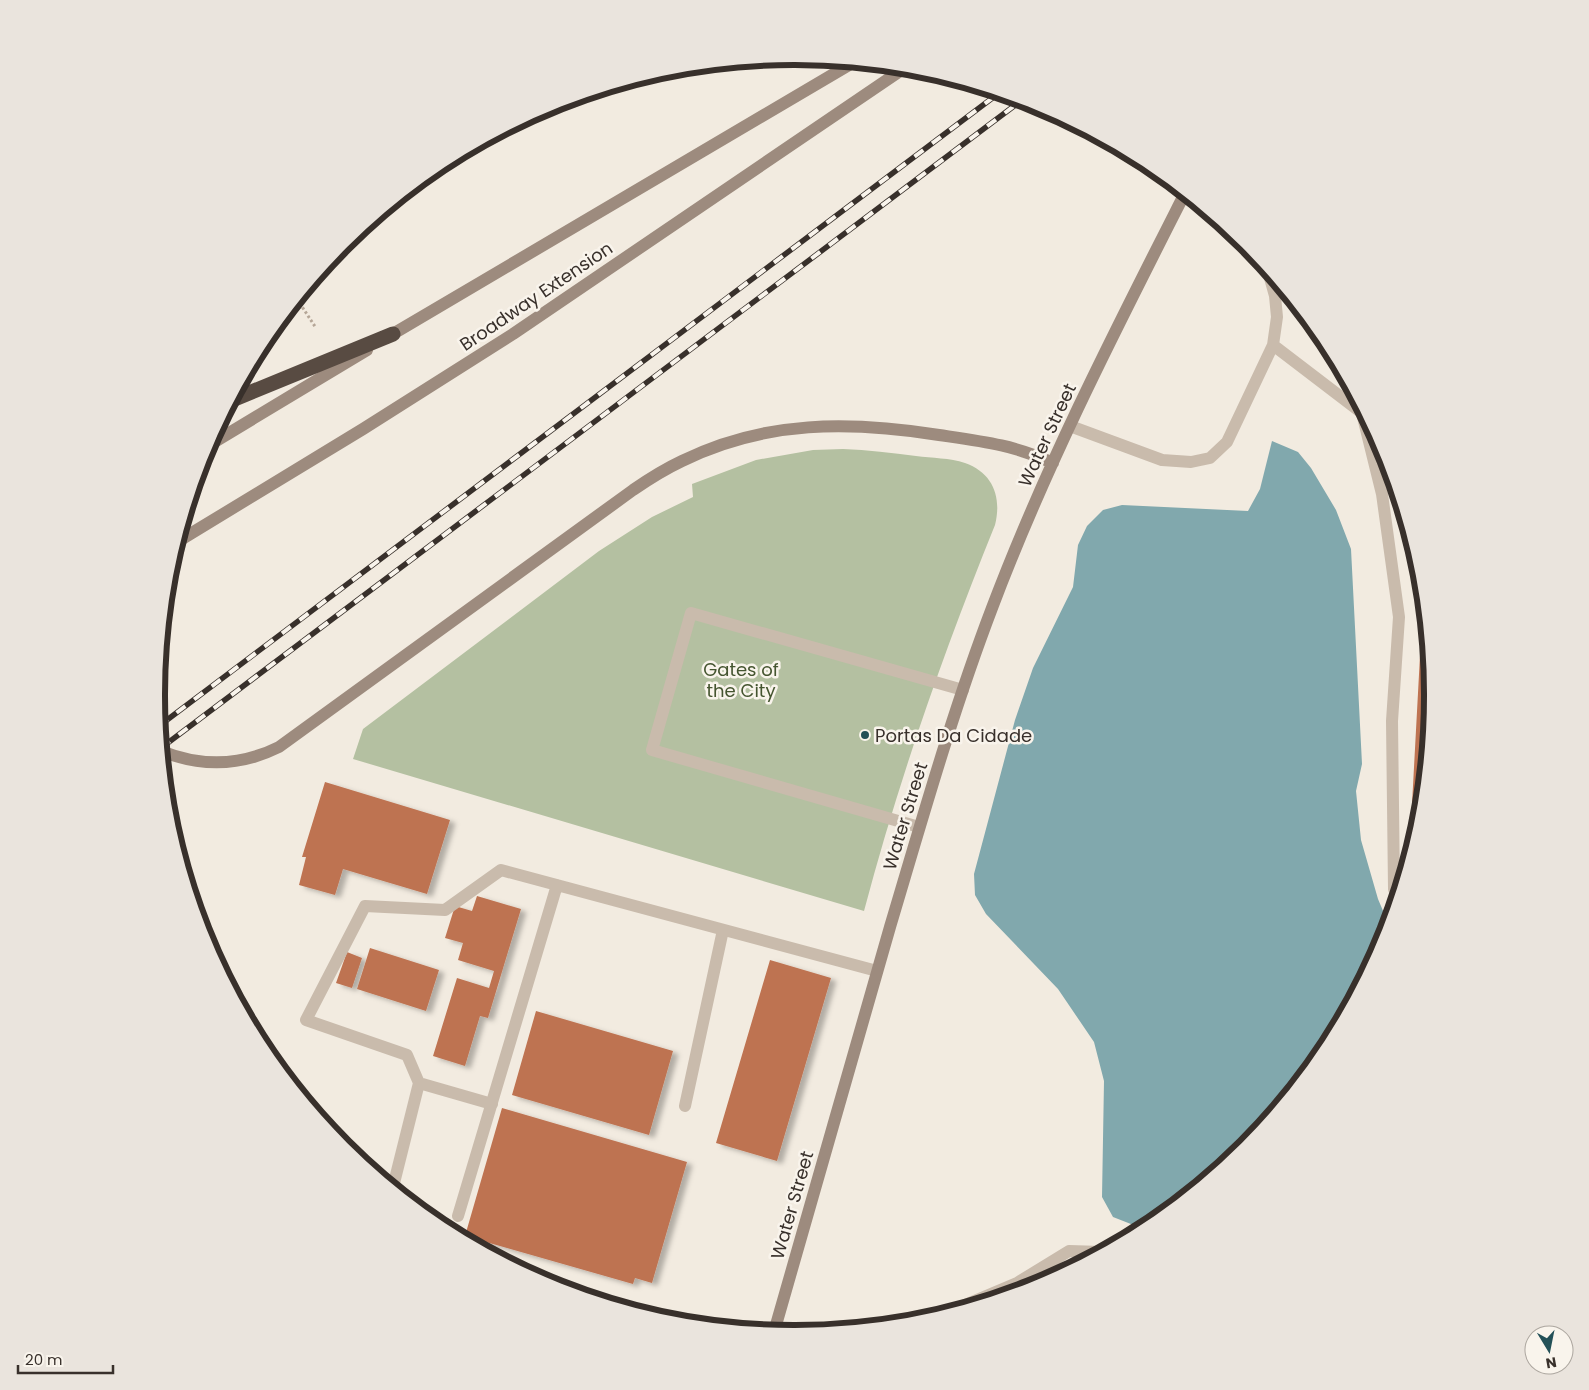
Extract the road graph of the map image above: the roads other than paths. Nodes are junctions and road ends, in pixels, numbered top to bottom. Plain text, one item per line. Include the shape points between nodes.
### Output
1 (846, 67) edge
2 (897, 73) edge
3 (1183, 199) edge
4 (1272, 285) edge
5 (393, 334) junction
6 (1273, 345) junction
7 (240, 397) edge
8 (1356, 408) edge
9 (1070, 426) junction
10 (1366, 430) edge
11 (219, 439) edge
12 (1053, 463) junction
13 (185, 537) edge
14 (963, 690) junction
15 (168, 753) edge
16 (919, 827) junction
17 (557, 885) junction
18 (1394, 888) edge
19 (723, 930) junction
20 (877, 971) junction
21 (419, 1083) junction
22 (492, 1104) junction
23 (685, 1106) dead end
24 (394, 1181) edge
25 (458, 1216) dead end
26 (1089, 1252) edge
27 (1032, 1279) edge
28 (776, 1325) edge

1 - 5 street, Broadway Extension
2 - 13 street, Broadway Extension via 513,334
3 - 9 street, Water Street
4 - 6 lane via 1277,317
5 - 7 highway
5 - 11 street, Broadway Extension
6 - 8 lane
6 - 9 lane via 1227,442 1210,458 1192,462 1162,460
9 - 12 street, Water Street
10 - 18 lane via 1382,494 1399,617 1392,721
12 - 14 street, Water Street via 1006,572
12 - 15 street via 998,443 924,432 824,425 738,440 709,449 681,461 633,490 296,735 263,755 224,763
14 - 16 street, Water Street
14 - 16 lane via 691,613 652,750
16 - 20 street, Water Street
17 - 19 lane
17 - 21 lane via 502,870 445,910 365,906 306,1020 407,1055
17 - 22 lane
19 - 20 lane
19 - 23 lane
20 - 28 street, Water Street
21 - 22 lane
21 - 24 lane
22 - 25 lane
26 - 27 lane via 1069,1251

